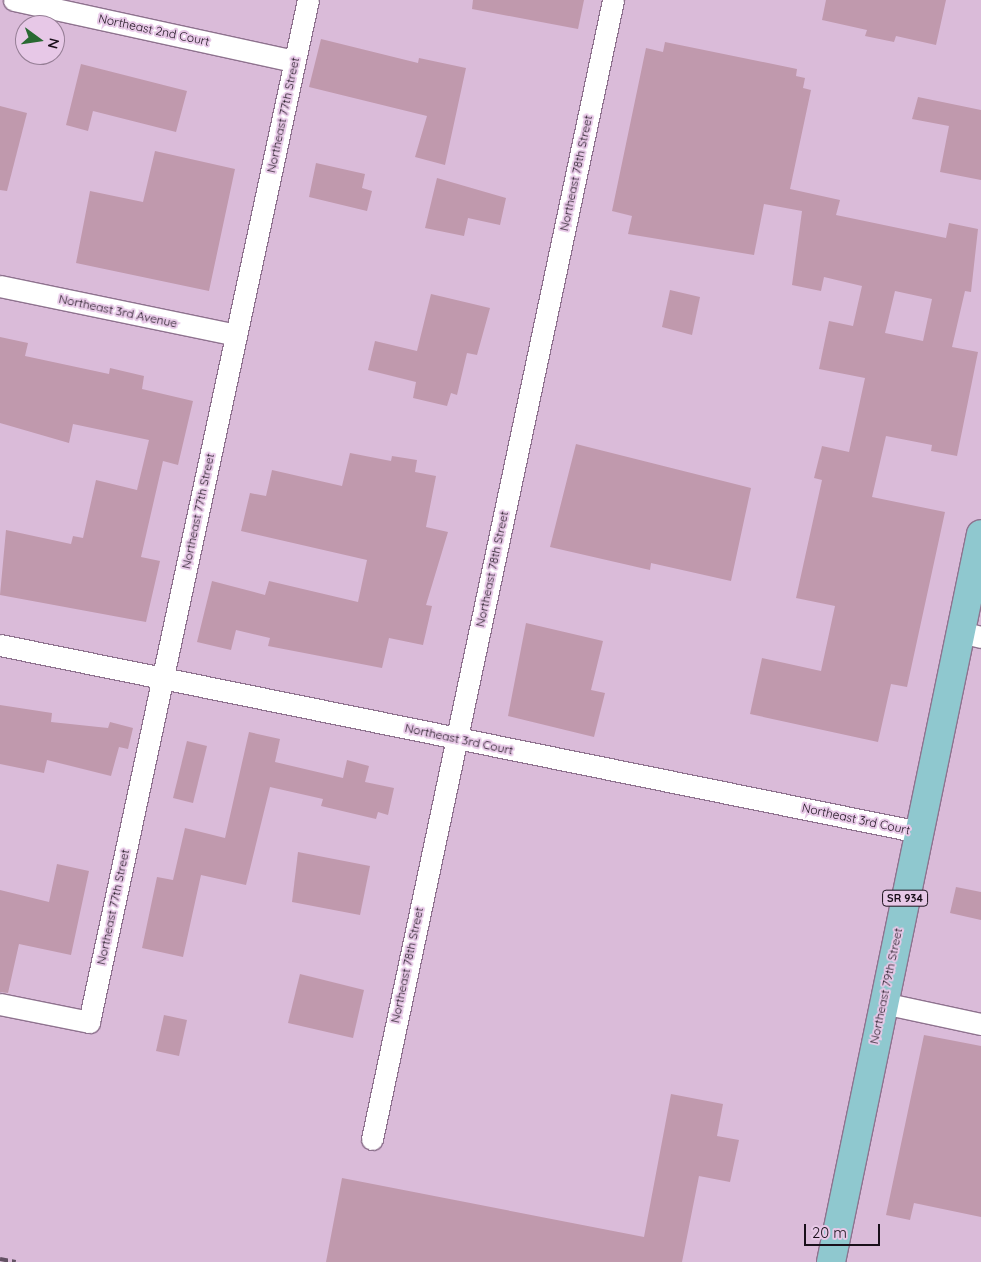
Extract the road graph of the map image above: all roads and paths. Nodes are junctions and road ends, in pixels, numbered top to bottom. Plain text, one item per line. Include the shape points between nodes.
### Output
1 (14, 0) edge
2 (308, 0) edge
3 (613, 0) edge
4 (294, 61) junction
5 (0, 286) edge
6 (236, 335) junction
7 (981, 534) edge
8 (971, 634) edge
9 (0, 645) edge
10 (162, 679) junction
11 (456, 739) junction
12 (919, 832) junction
13 (882, 1003) junction
14 (0, 1004) edge
15 (981, 1024) edge
16 (372, 1139) dead end
17 (831, 1262) edge

1 - 4 street, Northeast 2nd Court
2 - 4 street, Northeast 77th Street
3 - 11 street, Northeast 78th Street
4 - 6 street, Northeast 77th Street
5 - 6 street, Northeast 3rd Avenue
6 - 10 street, Northeast 77th Street
7 - 8 main road, Northeast 79th Street / SR 934
8 - 12 main road, Northeast 79th Street / SR 934
9 - 10 street, Northeast 3rd Court
10 - 11 street, Northeast 3rd Court
10 - 14 street, Northeast 77th Street via 89,1022
11 - 12 street, Northeast 3rd Court
11 - 16 street, Northeast 78th Street
12 - 13 main road, Northeast 79th Street / SR 934
13 - 15 street
13 - 17 main road, Northeast 79th Street / SR 934

